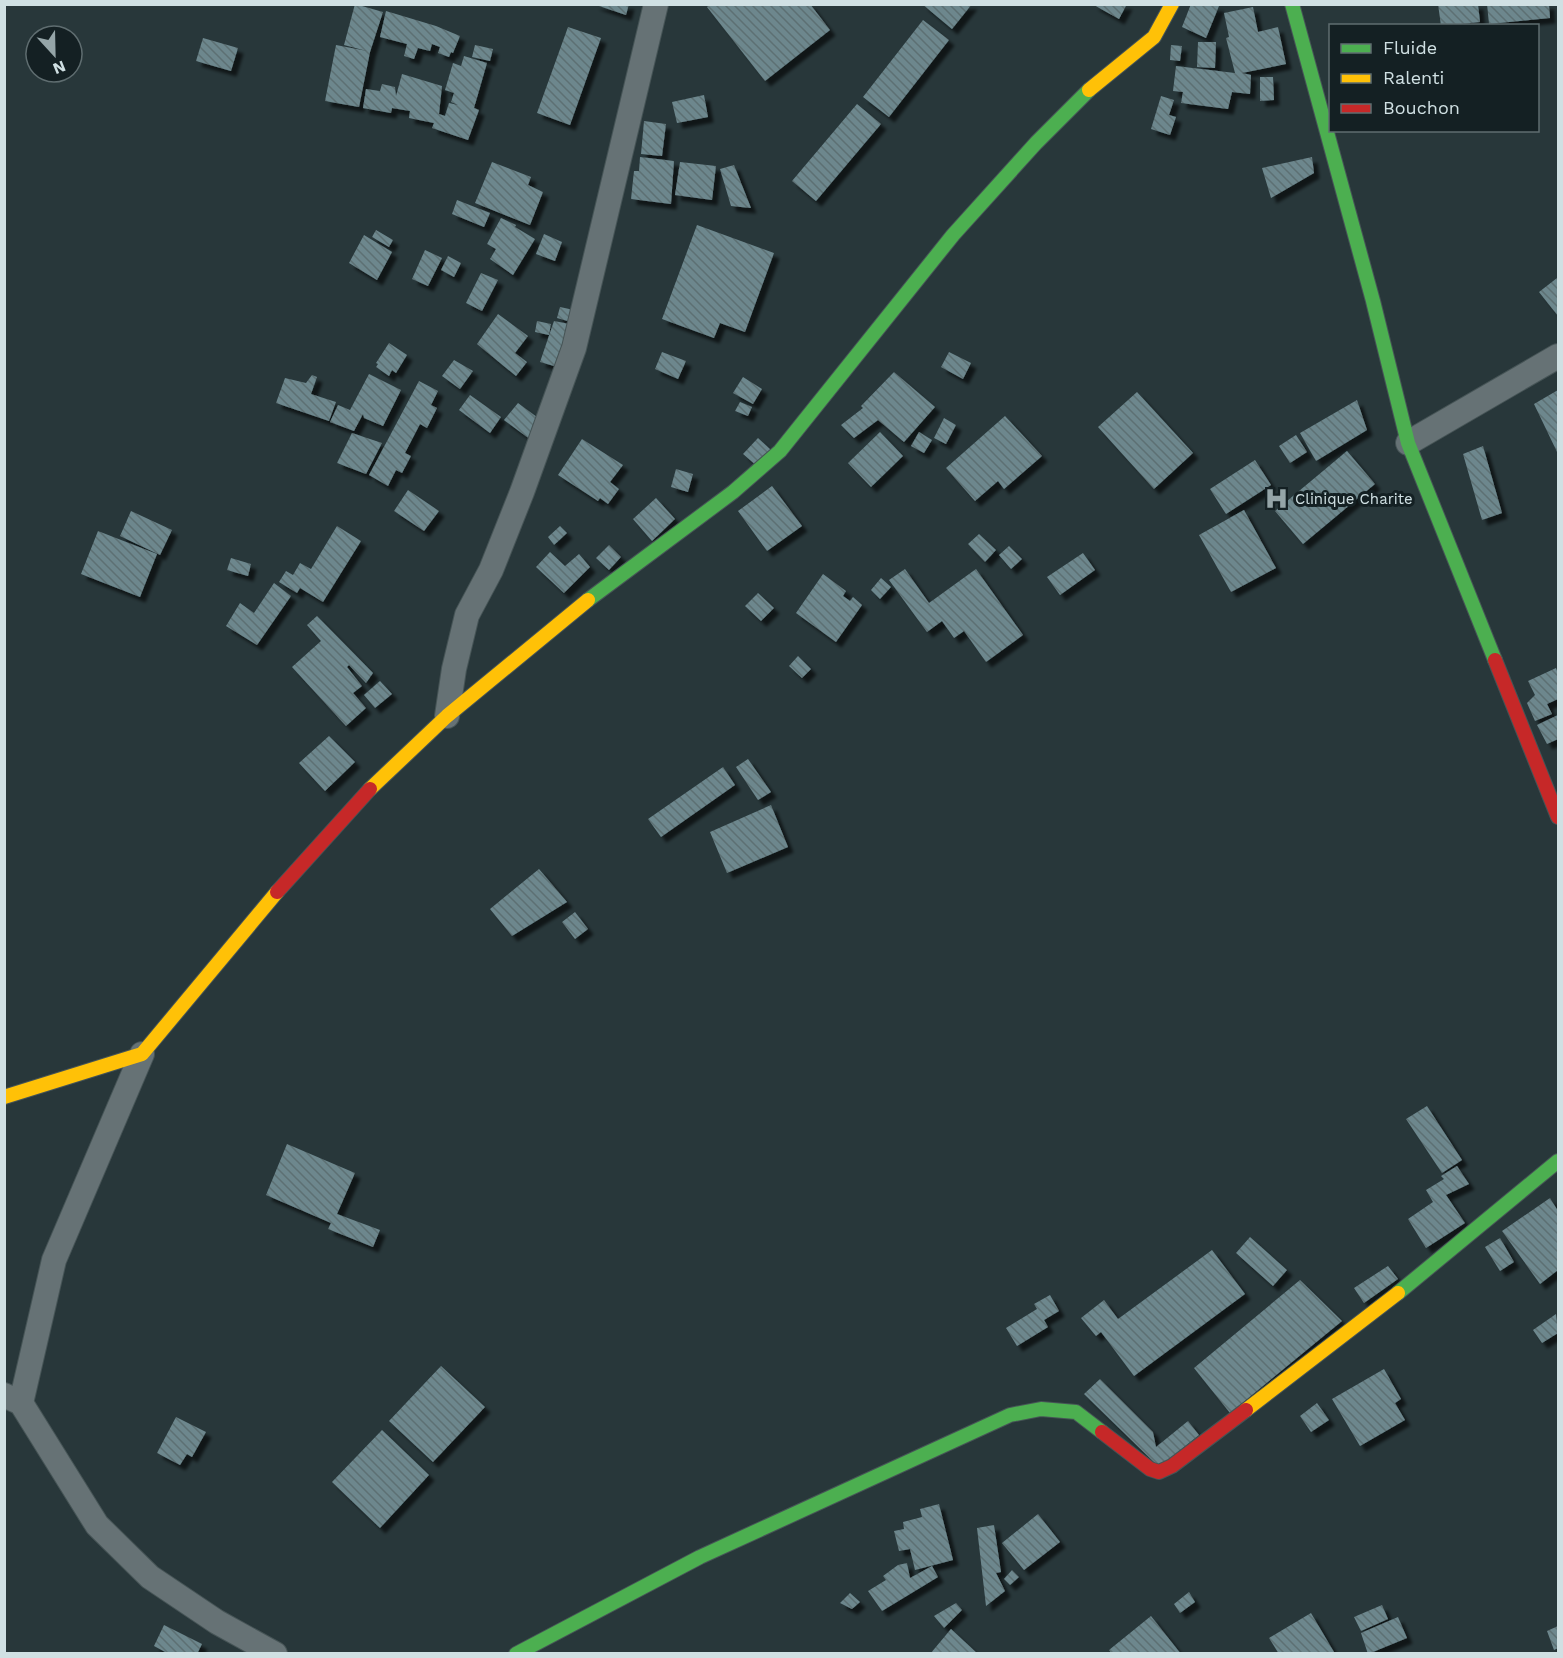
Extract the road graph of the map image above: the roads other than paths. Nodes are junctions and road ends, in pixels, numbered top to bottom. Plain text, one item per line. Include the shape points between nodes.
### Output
1 (656, 4) edge
2 (1172, 4) edge
3 (1292, 4) edge
4 (1558, 356) edge
5 (1408, 443) junction
6 (447, 716) junction
7 (1558, 817) edge
8 (142, 1054) junction
9 (4, 1097) edge
10 (1558, 1161) edge
11 (13, 1399) edge
12 (275, 1653) edge
13 (516, 1653) edge

1 - 6 street via 574,348 491,570 467,615
2 - 6 street via 1154,37 1089,90 953,235 780,451 733,492 612,580
3 - 5 street
4 - 5 street
5 - 7 street
6 - 8 street via 360,798 257,914
8 - 9 street
8 - 11 street via 54,1260
10 - 13 street via 1385,1303 1172,1466 1159,1472 1150,1469 1076,1412 1041,1409 1010,1415 700,1557
11 - 12 street via 97,1525 150,1577 217,1622

